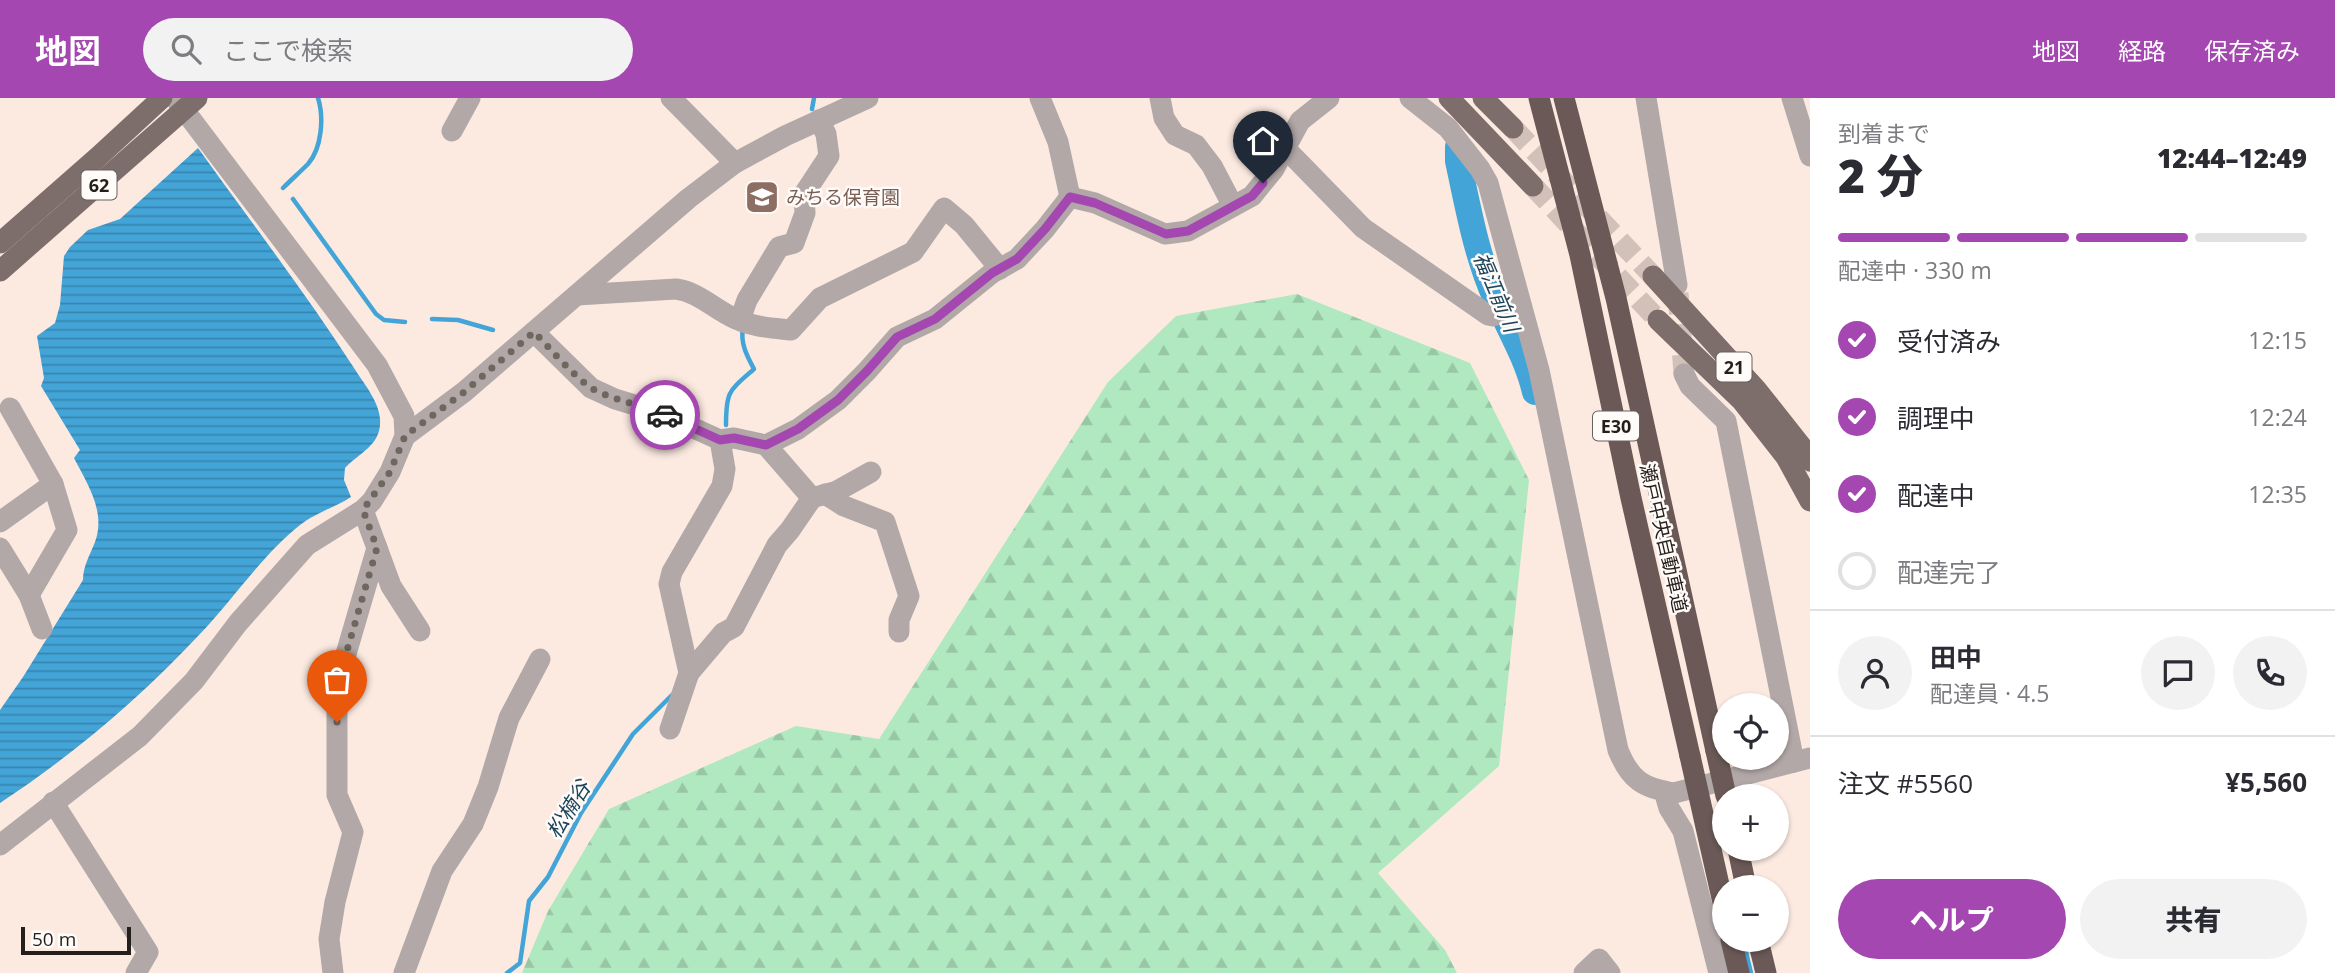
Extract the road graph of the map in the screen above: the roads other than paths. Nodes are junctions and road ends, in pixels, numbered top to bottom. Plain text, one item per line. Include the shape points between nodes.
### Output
1 (162, 98) edge
2 (470, 98) edge
3 (671, 98) edge
4 (868, 98) edge
5 (1040, 98) edge
6 (1160, 98) edge
7 (1329, 98) edge
8 (1410, 98) edge
9 (1449, 98) edge
10 (1483, 98) edge
11 (1526, 98) edge
12 (1539, 98) edge
13 (1563, 98) edge
14 (1646, 98) edge
15 (1792, 98) edge
16 (185, 102) edge
17 (819, 120) junction
18 (1513, 128) tunnel mouth
19 (452, 131) dead end
20 (1286, 149) junction
21 (1810, 156) edge
22 (735, 163) junction
23 (1533, 186) tunnel mouth
24 (1070, 197) junction
25 (1233, 206) junction
26 (0, 243) edge
27 (1580, 255) junction
28 (1000, 269) junction
29 (0, 271) edge
30 (1653, 276) tunnel mouth
31 (1677, 285) tunnel mouth
32 (577, 295) junction
33 (1509, 310) junction
34 (740, 320) junction
35 (1658, 320) tunnel mouth
36 (534, 332) junction
37 (1684, 374) tunnel mouth
38 (9, 420) edge
39 (405, 436) junction
40 (720, 440) junction
41 (766, 445) junction
42 (1810, 461) edge
43 (872, 472) dead end
44 (53, 484) junction
45 (818, 496) junction
46 (1810, 500) edge
47 (363, 510) junction
48 (0, 522) edge
49 (0, 548) edge
50 (377, 548) junction
51 (29, 596) junction
52 (42, 629) dead end
53 (420, 631) dead end
54 (899, 632) dead end
55 (540, 659) dead end
56 (689, 673) junction
57 (670, 729) dead end
58 (1802, 760) edge
59 (1723, 784) edge
60 (1664, 791) junction
61 (53, 802) junction
62 (0, 845) edge
63 (1717, 875) edge
64 (1734, 952) edge
65 (1761, 952) edge
66 (136, 973) edge
67 (333, 973) edge
68 (404, 973) edge
69 (1584, 973) edge
70 (1610, 973) edge
71 (1719, 973) edge
72 (1739, 973) edge
73 (1766, 973) edge

1 - 26 main road, 62
2 - 19 street
3 - 22 street
4 - 17 street
5 - 24 street via 1058,142
6 - 25 street via 1164,118 1175,135 1196,145
7 - 20 street via 1300,121
8 - 33 street via 1448,128 1488,183
9 - 23 main road
10 - 18 main road
11 - 27 highway
12 - 27 highway, 瀬戸中央自動車道 / E30
13 - 59 highway, 瀬戸中央自動車道 / E30, bridge via 1616,298
14 - 31 street
15 - 21 street
16 - 29 main road, 62
16 - 39 street via 377,365 404,416
17 - 22 street
17 - 34 street via 829,156 804,194 805,213 794,243 779,247
20 - 25 street via 1252,196
20 - 33 street via 1363,228 1488,315
22 - 32 street
24 - 25 street via 1166,234 1188,231
24 - 28 street via 1017,259
27 - 63 highway, 瀬戸中央自動車道 / E30, bridge
28 - 34 street via 944,208 913,252 820,298 791,330
28 - 41 street via 935,319 897,337 838,400
30 - 42 main road, 21 via 1756,389
32 - 34 street via 689,290
32 - 36 street
33 - 60 street via 1539,370 1618,750 1634,779
35 - 46 main road, 21 via 1742,401 1786,457
36 - 39 street
36 - 40 street via 590,387
37 - 58 street via 1690,386 1726,421
38 - 44 street
39 - 47 street via 390,472
40 - 41 street via 734,438
40 - 56 street via 723,485 671,572 669,584
41 - 45 street
43 - 45 street
44 - 48 street
44 - 51 street via 66,530
45 - 54 street via 885,522 909,596 898,620
45 - 56 street via 777,545 734,627 723,633
47 - 50 street
47 - 61 street via 307,545 194,681 140,736
49 - 51 street
50 - 53 street via 391,586
50 - 67 street via 337,698 337,795 354,832 334,902 329,939
51 - 52 street
55 - 68 street via 509,718 473,824 442,871
56 - 57 street
58 - 60 street via 1674,793
60 - 71 street via 1683,831
61 - 62 street
61 - 66 street via 148,952
64 - 72 highway
65 - 73 highway
69 - 70 street via 1599,959

